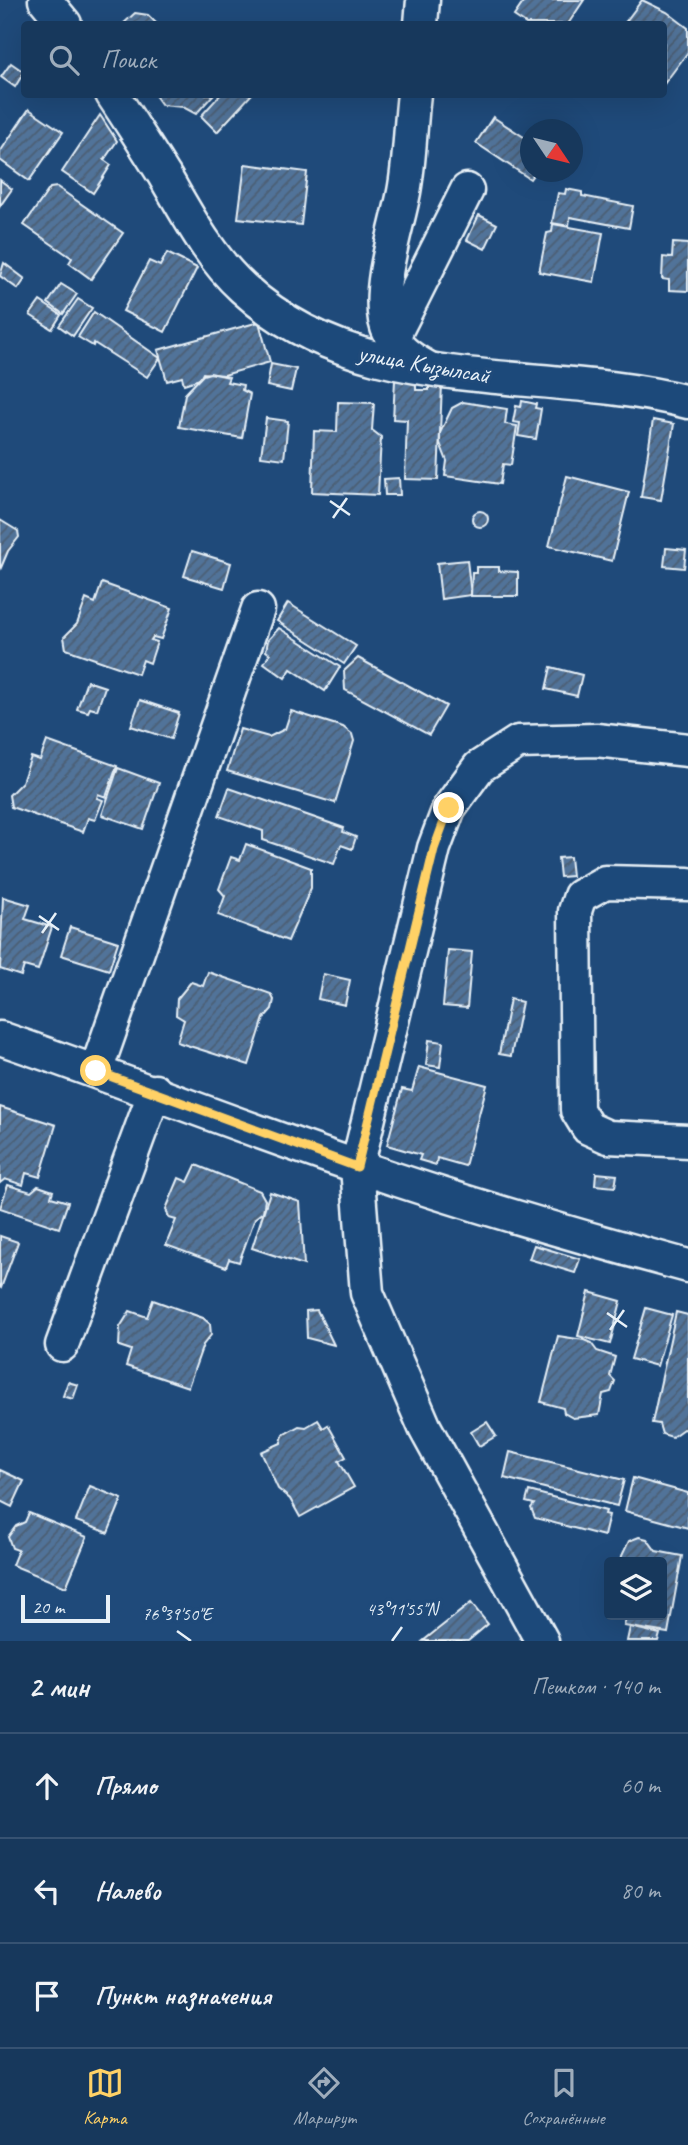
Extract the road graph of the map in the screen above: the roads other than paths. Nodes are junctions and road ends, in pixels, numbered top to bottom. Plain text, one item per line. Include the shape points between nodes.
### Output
1 (45, 0) edge
2 (424, 0) edge
3 (62, 21) edge
4 (421, 21) edge
5 (114, 98) edge
6 (414, 98) edge
7 (467, 190) dead end
8 (392, 340) junction
9 (428, 368) junction
10 (688, 402) edge
11 (258, 608) dead end
12 (688, 750) edge
13 (688, 884) edge
14 (0, 1038) edge
15 (96, 1071) junction
16 (155, 1091) junction
17 (688, 1141) edge
18 (357, 1167) junction
19 (688, 1266) edge
20 (62, 1345) dead end
21 (542, 1641) edge

1 - 3 street
2 - 4 street
5 - 9 street, улица Кызылсай via 200,236 242,288 299,331 353,354
6 - 8 street via 405,189 387,276 385,318
7 - 8 street
8 - 9 street via 405,356
9 - 10 street, улица Кызылсай
11 - 15 street
12 - 18 street via 596,740 518,743 479,767 449,808 434,849
13 - 17 street via 605,882 580,896 575,911 574,997 577,1110 589,1128 608,1137
14 - 15 street
15 - 16 street
16 - 18 street
16 - 20 street
18 - 19 street via 530,1223
18 - 21 street via 368,1293 425,1428

